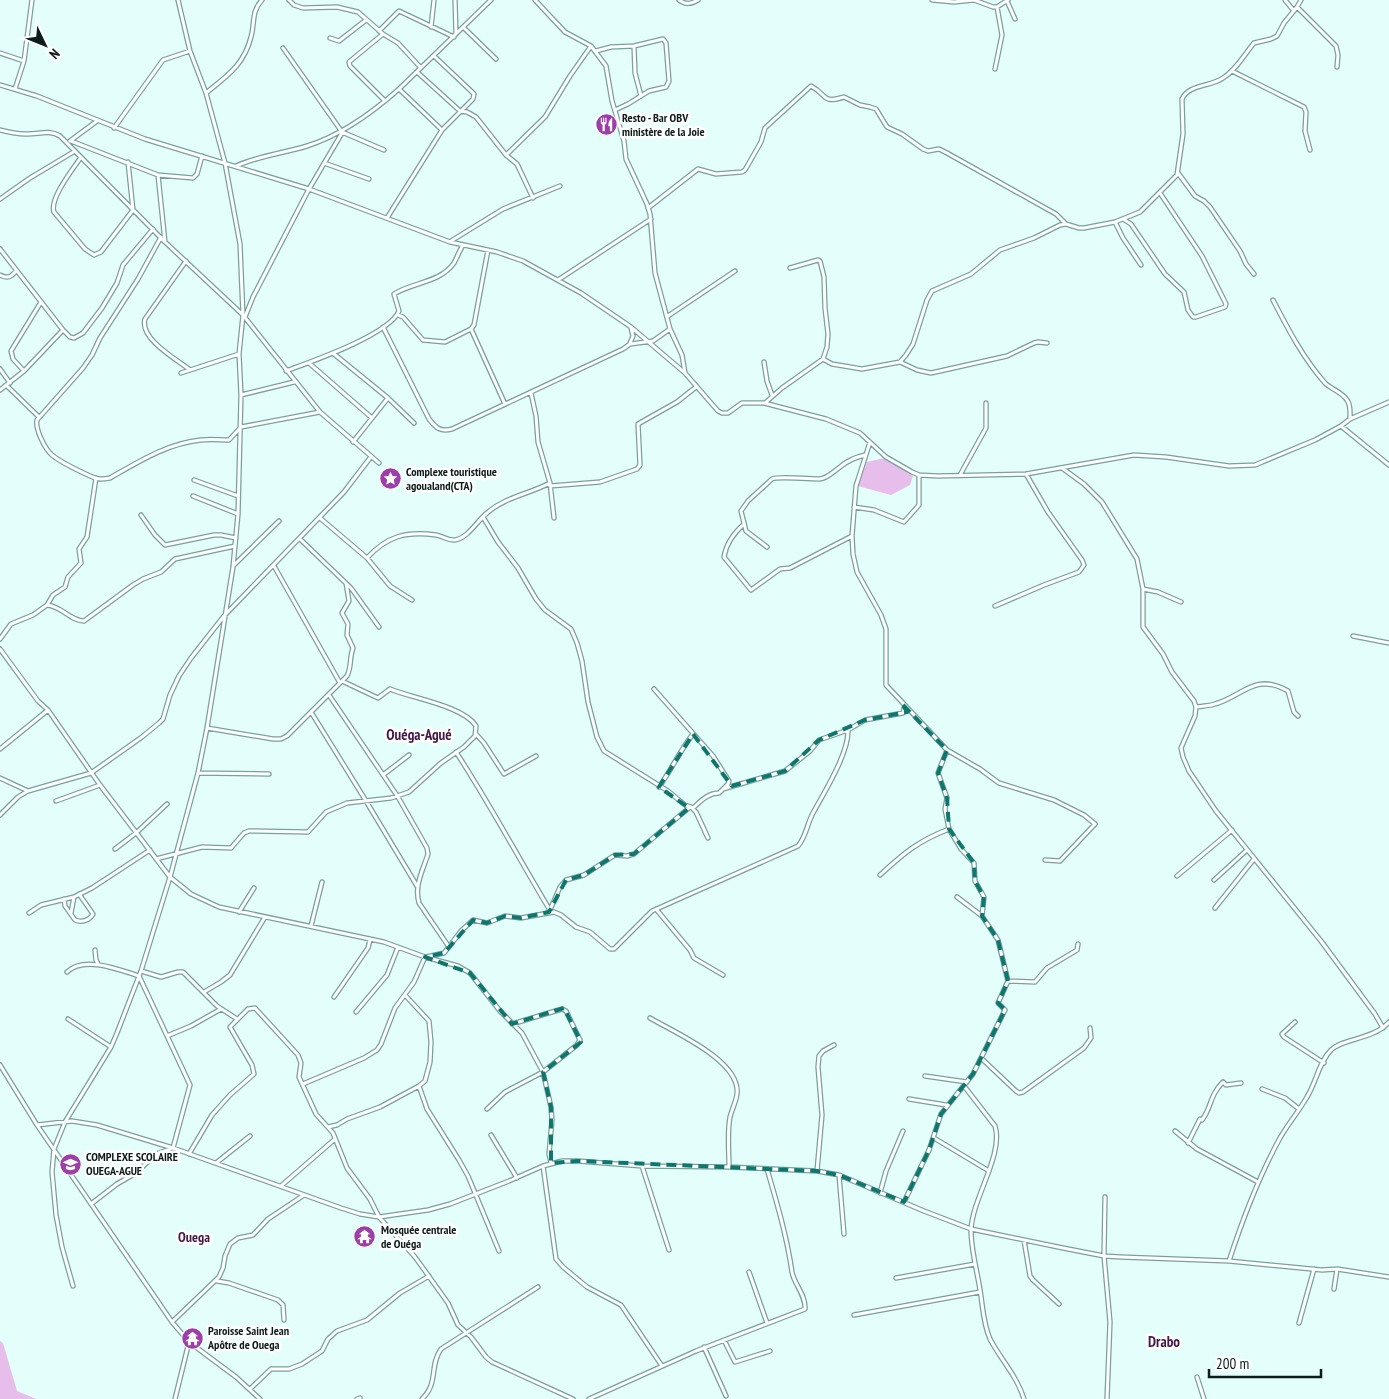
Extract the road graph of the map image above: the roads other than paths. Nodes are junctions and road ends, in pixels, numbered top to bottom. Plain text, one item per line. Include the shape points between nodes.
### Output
1 (32, 0) edge
2 (178, 0) edge
3 (262, 0) edge
4 (289, 0) edge
5 (434, 0) edge
6 (455, 0) edge
7 (491, 0) edge
8 (535, 0) edge
9 (679, 0) edge
10 (698, 0) edge
11 (932, 0) edge
12 (1285, 0) edge
13 (1301, 0) edge
14 (1007, 1) edge
15 (997, 7) junction
16 (1297, 7) junction
17 (1294, 11) junction
18 (1015, 19) dead end
19 (366, 20) junction
20 (431, 27) junction
21 (464, 28) junction
22 (381, 33) junction
23 (455, 36) junction
24 (330, 38) dead end
25 (591, 46) junction
26 (634, 46) junction
27 (283, 48) dead end
28 (190, 51) junction
29 (596, 51) junction
30 (0, 53) edge
31 (434, 56) junction
32 (496, 59) dead end
33 (24, 61) junction
34 (1337, 67) dead end
35 (421, 68) junction
36 (995, 69) dead end
37 (1232, 71) junction
38 (417, 72) junction
39 (0, 85) edge
40 (15, 89) junction
41 (399, 89) junction
42 (206, 93) junction
43 (641, 96) junction
44 (385, 101) junction
45 (615, 110) junction
46 (460, 111) junction
47 (97, 120) junction
48 (114, 128) junction
49 (0, 130) edge
50 (442, 130) junction
51 (342, 132) junction
52 (69, 142) junction
53 (384, 150) dead end
54 (1310, 150) dead end
55 (75, 151) junction
56 (506, 155) junction
57 (202, 156) junction
58 (81, 157) junction
59 (128, 162) junction
60 (225, 163) junction
61 (324, 163) junction
62 (236, 166) junction
63 (1178, 172) junction
64 (158, 175) junction
65 (369, 179) dead end
66 (560, 186) dead end
67 (309, 189) junction
68 (1160, 193) junction
69 (533, 198) junction
70 (0, 199) edge
71 (648, 208) junction
72 (134, 210) junction
73 (387, 218) junction
74 (651, 219) junction
75 (1123, 219) junction
76 (1115, 222) junction
77 (1066, 224) junction
78 (153, 229) junction
79 (161, 237) junction
80 (166, 242) junction
81 (450, 242) junction
82 (463, 244) junction
83 (0, 249) edge
84 (488, 250) junction
85 (186, 261) junction
86 (1142, 265) dead end
87 (790, 268) dead end
88 (16, 271) junction
89 (735, 271) dead end
90 (1254, 274) dead end
91 (0, 275) edge
92 (558, 280) junction
93 (1273, 300) dead end
94 (41, 302) junction
95 (398, 315) junction
96 (244, 316) junction
97 (668, 316) junction
98 (383, 327) junction
99 (631, 327) junction
100 (471, 328) junction
101 (670, 328) junction
102 (63, 330) junction
103 (649, 342) junction
104 (1046, 343) dead end
105 (630, 344) junction
106 (239, 354) junction
107 (334, 354) junction
108 (823, 359) junction
109 (309, 362) junction
110 (764, 362) dead end
111 (900, 362) junction
112 (0, 369) edge
113 (190, 370) junction
114 (24, 371) junction
115 (286, 371) junction
116 (685, 373) junction
117 (181, 374) dead end
118 (294, 382) junction
119 (9, 384) junction
120 (696, 387) junction
121 (0, 390) edge
122 (531, 393) junction
123 (772, 395) junction
124 (241, 396) junction
125 (388, 398) junction
126 (1389, 402) edge
127 (764, 403) junction
128 (986, 403) dead end
129 (505, 404) junction
130 (320, 412) junction
131 (39, 417) junction
132 (372, 418) junction
133 (1350, 419) junction
134 (414, 423) dead end
135 (1341, 426) junction
136 (241, 427) junction
137 (353, 442) junction
138 (870, 442) junction
139 (866, 455) junction
140 (370, 458) junction
141 (379, 464) dead end
142 (1389, 465) edge
143 (1061, 468) junction
144 (1026, 474) junction
145 (919, 475) junction
146 (960, 476) junction
147 (96, 478) junction
148 (194, 480) dead end
149 (550, 485) junction
150 (193, 496) dead end
151 (238, 496) junction
152 (854, 507) junction
153 (238, 514) junction
154 (141, 515) dead end
155 (483, 517) junction
156 (320, 518) junction
157 (554, 518) dead end
158 (279, 521) dead end
159 (744, 524) junction
160 (852, 536) junction
161 (236, 538) junction
162 (300, 539) junction
163 (235, 546) junction
164 (767, 547) dead end
165 (366, 558) junction
166 (274, 566) junction
167 (232, 567) junction
168 (346, 583) junction
169 (1143, 589) junction
170 (412, 600) dead end
171 (1181, 602) dead end
172 (47, 605) junction
173 (995, 606) dead end
174 (224, 616) junction
175 (380, 626) dead end
176 (1354, 636) dead end
177 (0, 639) edge
178 (1389, 643) edge
179 (0, 649) edge
180 (341, 682) junction
181 (654, 689) dead end
182 (329, 695) junction
183 (903, 705) junction
184 (1196, 707) junction
185 (48, 710) junction
186 (311, 712) junction
187 (1298, 716) dead end
188 (207, 728) junction
189 (848, 730) junction
190 (476, 734) junction
191 (694, 734) junction
192 (0, 750) edge
193 (947, 750) junction
194 (456, 752) junction
195 (409, 754) dead end
196 (536, 756) dead end
197 (91, 773) junction
198 (198, 773) junction
199 (268, 774) dead end
200 (383, 775) junction
201 (0, 778) edge
202 (100, 785) junction
203 (659, 787) junction
204 (723, 789) junction
205 (28, 791) junction
206 (398, 796) junction
207 (56, 800) dead end
208 (366, 801) junction
209 (167, 804) dead end
210 (692, 808) junction
211 (0, 815) edge
212 (949, 829) junction
213 (1232, 830) junction
214 (136, 833) junction
215 (708, 838) dead end
216 (115, 848) dead end
217 (150, 850) junction
218 (1248, 850) junction
219 (176, 853) junction
220 (156, 859) junction
221 (1254, 859) junction
222 (1045, 860) dead end
223 (880, 875) dead end
224 (1178, 876) dead end
225 (170, 877) junction
226 (1214, 880) dead end
227 (322, 882) dead end
228 (417, 886) junction
229 (254, 888) dead end
230 (79, 894) junction
231 (74, 897) junction
232 (957, 898) dead end
233 (64, 899) junction
234 (1215, 908) dead end
235 (656, 909) junction
236 (551, 911) junction
237 (71, 912) junction
238 (239, 912) junction
239 (29, 913) dead end
240 (982, 916) junction
241 (265, 917) junction
242 (311, 926) junction
243 (370, 940) junction
244 (1078, 944) dead end
245 (398, 947) junction
246 (449, 947) junction
247 (95, 950) dead end
248 (425, 957) junction
249 (99, 964) junction
250 (141, 971) junction
251 (68, 972) dead end
252 (723, 975) dead end
253 (139, 976) junction
254 (1008, 981) junction
255 (204, 992) junction
256 (405, 994) junction
257 (334, 997) dead end
258 (221, 1009) junction
259 (356, 1012) dead end
260 (650, 1018) dead end
261 (68, 1019) dead end
262 (237, 1019) junction
263 (1295, 1022) dead end
264 (1389, 1022) edge
265 (512, 1024) junction
266 (1090, 1028) dead end
267 (1383, 1028) junction
268 (167, 1036) junction
269 (834, 1045) dead end
270 (110, 1047) junction
271 (981, 1058) junction
272 (1324, 1063) junction
273 (0, 1065) edge
274 (1, 1071) edge
275 (543, 1072) junction
276 (925, 1076) dead end
277 (967, 1082) junction
278 (1241, 1083) dead end
279 (303, 1084) junction
280 (419, 1086) junction
281 (964, 1086) junction
282 (1262, 1089) dead end
283 (909, 1099) dead end
284 (947, 1105) junction
285 (487, 1108) dead end
286 (1299, 1109) junction
287 (65, 1122) junction
288 (37, 1125) junction
289 (328, 1126) junction
290 (903, 1131) dead end
291 (1175, 1131) dead end
292 (491, 1135) dead end
293 (250, 1136) dead end
294 (934, 1138) junction
295 (335, 1139) junction
296 (1188, 1143) junction
297 (173, 1148) junction
298 (54, 1149) junction
299 (189, 1154) junction
300 (216, 1163) junction
301 (551, 1163) junction
302 (543, 1166) junction
303 (642, 1166) junction
304 (729, 1167) junction
305 (767, 1169) junction
306 (817, 1171) junction
307 (989, 1171) junction
308 (839, 1175) junction
309 (516, 1178) junction
310 (1258, 1182) junction
311 (281, 1186) junction
312 (476, 1193) junction
313 (880, 1193) junction
314 (304, 1195) junction
315 (1105, 1197) dead end
316 (904, 1202) junction
317 (90, 1204) junction
318 (379, 1217) junction
319 (971, 1229) junction
320 (844, 1234) dead end
321 (1024, 1240) junction
322 (669, 1250) dead end
323 (499, 1251) dead end
324 (1104, 1256) junction
325 (1229, 1261) junction
326 (975, 1264) junction
327 (1314, 1269) junction
328 (1337, 1269) junction
329 (749, 1272) dead end
330 (429, 1276) junction
331 (1389, 1277) edge
332 (896, 1278) dead end
333 (216, 1281) junction
334 (73, 1286) dead end
335 (538, 1288) dead end
336 (1334, 1289) dead end
337 (980, 1292) junction
338 (1059, 1304) dead end
339 (854, 1315) dead end
340 (284, 1320) dead end
341 (172, 1322) junction
342 (767, 1323) junction
343 (1299, 1323) dead end
344 (466, 1332) junction
345 (724, 1340) junction
346 (189, 1342) junction
347 (704, 1347) junction
348 (770, 1351) dead end
349 (662, 1366) junction
350 (1197, 1377) dead end
351 (250, 1389) junction
352 (726, 1396) dead end
353 (175, 1399) edge
354 (260, 1399) edge
355 (422, 1399) edge
356 (570, 1399) edge
357 (589, 1399) edge
358 (1024, 1399) edge
359 (1107, 1399) edge
360 (1204, 1399) edge

1 - 33 street
2 - 28 street
3 - 42 street via 255,10 252,34 242,60
4 - 19 street via 304,8 351,10
5 - 20 street
6 - 23 street
7 - 21 street
8 - 25 street via 565,32
9 - 10 street via 691,4
11 - 15 street via 974,0
12 - 17 street
13 - 16 street
14 - 15 street
14 - 18 street
15 - 36 street via 1002,35
16 - 17 street
16 - 34 street via 1336,46
17 - 37 street via 1277,36 1254,43
19 - 22 street
19 - 24 street via 339,41
20 - 22 street via 399,11
20 - 23 street
21 - 23 street
21 - 32 street
22 - 35 street via 398,43
22 - 44 street via 349,62
23 - 31 street
25 - 29 street
25 - 56 street via 545,117
26 - 29 street
26 - 43 street via 635,73
26 - 43 street via 662,39 666,43 668,85
27 - 51 street
28 - 42 street
28 - 48 street via 160,63
29 - 45 street via 606,66
30 - 33 street
31 - 35 street
31 - 46 street via 474,94
33 - 40 street
35 - 38 street
37 - 54 street via 1304,108
37 - 63 street via 1216,82 1184,94
38 - 41 street
38 - 46 street
39 - 40 street
40 - 47 street
41 - 44 street
41 - 50 street
42 - 60 street
43 - 45 street
44 - 51 street
45 - 71 street via 629,168
46 - 50 street
46 - 56 street via 476,117
47 - 48 street
47 - 52 street
48 - 57 street
49 - 52 street via 27,134 54,132
50 - 73 street
51 - 53 street
51 - 61 street
51 - 62 street via 310,145
52 - 55 street
52 - 59 street
55 - 58 street
55 - 70 street
56 - 69 street via 519,168
57 - 60 street
57 - 64 street via 193,178
58 - 72 street
58 - 72 street via 52,207 85,250 98,254
59 - 64 street
59 - 72 street
60 - 62 street
60 - 96 street via 240,244
61 - 65 street
61 - 67 street
62 - 67 street
63 - 68 street
63 - 90 street via 1195,196 1210,206
64 - 80 street
66 - 69 street
67 - 73 street
67 - 96 street
68 - 75 street via 1140,212
68 - 75 street via 1202,256 1225,307 1193,317 1184,292 1164,274 1131,224
69 - 81 street via 503,209
71 - 74 street
71 - 77 street via 698,169 716,174 745,170 765,128 811,86 828,100 844,97 870,106 887,127 923,149 939,149 947,153 1056,214
72 - 78 street
73 - 81 street
74 - 92 street
74 - 97 street via 655,273
75 - 76 street
76 - 77 street via 1084,228
76 - 86 street
77 - 111 street via 1000,250 971,274 932,291 913,344
78 - 79 street
78 - 102 street via 124,265 112,292 83,333 74,338
79 - 80 street
79 - 131 street via 92,355
80 - 85 street
81 - 82 street
82 - 84 street
82 - 95 street via 454,262 439,276 394,294
83 - 88 street
84 - 92 street via 523,261
84 - 100 street
85 - 96 street
85 - 113 street via 143,325 167,354
87 - 108 street via 820,261 828,334
88 - 91 street via 10,277
88 - 94 street
89 - 97 street
92 - 99 street
93 - 133 street via 1306,358 1327,384 1347,400
94 - 102 street
94 - 114 street via 11,351 13,359
95 - 98 street
95 - 100 street via 423,340 445,342
96 - 106 street
96 - 115 street
97 - 101 street
98 - 107 street
98 - 129 street via 436,428 443,431 452,429
99 - 103 street
99 - 105 street via 633,336
100 - 129 street
101 - 103 street
101 - 116 street via 682,355
102 - 114 street
103 - 105 street
103 - 116 street
104 - 111 street via 1038,342 1009,355 931,373
105 - 122 street
106 - 113 street
106 - 124 street
107 - 109 street
107 - 125 street
108 - 111 street via 832,364 862,369
108 - 123 street
109 - 115 street
109 - 132 street
110 - 123 street
112 - 119 street
113 - 117 street
114 - 119 street
115 - 118 street
116 - 120 street
118 - 124 street
118 - 130 street
119 - 121 street
119 - 131 street
120 - 127 street via 722,413 728,413 742,403
120 - 149 street via 638,424 640,465 637,469 600,482
122 - 129 street
122 - 149 street via 538,442
123 - 127 street
124 - 136 street
125 - 132 street
125 - 134 street
126 - 133 street
127 - 138 street via 835,421 860,433
128 - 146 street via 986,428
130 - 136 street
130 - 137 street
131 - 147 street via 37,426 52,455
132 - 137 street
133 - 135 street
135 - 142 street
135 - 143 street via 1255,465 1229,466 1134,455
136 - 147 street via 229,440 185,442 110,478
136 - 151 street
137 - 140 street
138 - 139 street
138 - 145 street via 897,464
139 - 152 street via 856,486
139 - 159 street via 840,466 821,480 774,477 742,508
140 - 141 street
140 - 156 street
143 - 144 street
143 - 169 street via 1102,502 1137,559
144 - 146 street
144 - 173 street via 1084,565 1079,572
145 - 146 street
145 - 152 street via 919,505 904,522 874,510
147 - 172 street via 89,532 79,549 81,563 68,577 65,588 53,595
148 - 151 street
149 - 155 street via 504,502
149 - 157 street
150 - 153 street
151 - 153 street
152 - 160 street
153 - 161 street
154 - 161 street via 165,544 221,534
155 - 165 street via 457,540 416,533 405,535 378,546
155 - 203 street via 545,610 571,629 582,661 588,702 604,751
156 - 162 street
156 - 165 street
158 - 167 street
159 - 160 street via 733,535 724,557 751,590 780,569 790,568
159 - 164 street via 746,531
160 - 183 street via 857,572 886,629 886,685
161 - 163 street
162 - 166 street
162 - 168 street
163 - 167 street
163 - 172 street via 174,559 161,572 133,585 84,621
165 - 170 street via 390,586
166 - 174 street
166 - 180 street
167 - 174 street
168 - 175 street
168 - 180 street via 348,601 342,613 353,648 351,668
169 - 171 street
169 - 184 street via 1143,627
172 - 177 street via 32,616 11,624
174 - 188 street
174 - 197 street via 179,676 162,719
176 - 178 street
179 - 185 street
180 - 182 street
180 - 190 street via 378,698 390,689 440,704 470,719 476,726
181 - 191 street
182 - 186 street
182 - 200 street
183 - 189 street via 903,713 865,720
183 - 193 street
184 - 187 street via 1216,704 1250,686 1276,684 1288,691
184 - 213 street via 1181,748 1183,757 1189,772
185 - 192 street
185 - 197 street
186 - 188 street via 281,739
186 - 208 street
188 - 198 street
189 - 204 street via 820,740 785,771
189 - 235 street via 846,745 798,846
190 - 194 street
190 - 196 street via 504,774
191 - 203 street
191 - 204 street via 729,781
193 - 212 street via 938,773 947,798 945,809
193 - 222 street via 999,783 1054,800 1095,824 1060,861
194 - 206 street via 440,762 413,790
194 - 236 street
195 - 200 street
197 - 202 street
197 - 205 street
198 - 199 street
198 - 219 street
200 - 206 street
201 - 205 street
202 - 207 street
202 - 214 street
203 - 210 street
204 - 210 street via 706,796
205 - 211 street
206 - 208 street
206 - 228 street via 428,848
208 - 219 street via 352,801 326,812 307,833 249,832 244,833 232,848 209,846
208 - 228 street
209 - 214 street
210 - 215 street
210 - 236 street via 634,854 614,855 584,875 566,880
212 - 223 street via 905,852
212 - 240 street via 961,849 974,862 974,881 984,897
213 - 218 street
213 - 224 street
214 - 216 street
214 - 217 street
217 - 220 street
217 - 230 street
218 - 221 street
218 - 226 street
219 - 220 street
219 - 225 street
220 - 225 street
221 - 234 street
221 - 267 street via 1320,941
225 - 238 street via 198,898
225 - 250 street
227 - 242 street
228 - 246 street via 419,903
229 - 238 street
230 - 231 street
230 - 237 street via 92,916 78,921
231 - 233 street
231 - 237 street
232 - 240 street
233 - 237 street
233 - 239 street via 41,905
235 - 236 street via 612,950 590,932
235 - 252 street via 694,958
236 - 246 street via 525,918 505,916 486,923 473,920
238 - 241 street
240 - 254 street via 998,940
241 - 242 street
241 - 255 street via 230,975
242 - 243 street
243 - 245 street
243 - 257 street via 368,948
244 - 254 street via 1077,950 1047,968 1035,982
245 - 248 street
245 - 259 street via 388,975
246 - 248 street via 440,954
247 - 249 street
248 - 256 street
248 - 265 street via 458,966 470,973
249 - 251 street via 76,966
249 - 253 street
250 - 253 street
250 - 255 street via 161,977 183,972
253 - 268 street
253 - 270 street
254 - 271 street via 998,1003 1005,1010
255 - 258 street
256 - 279 street via 375,1052
256 - 280 street via 426,1016 430,1029 430,1062 425,1080
258 - 262 street
258 - 268 street
260 - 304 street via 712,1054 732,1076 737,1094 728,1132
261 - 270 street
262 - 279 street via 251,1007 255,1008 298,1055 301,1062 299,1077
262 - 299 street via 230,1029 254,1074 212,1116
263 - 272 street via 1282,1034 1284,1038
264 - 267 street
265 - 275 street via 525,1039
265 - 275 street via 557,1010 566,1011 579,1042
266 - 271 street via 1091,1038 1084,1048 1020,1094
267 - 272 street via 1334,1047
268 - 297 street via 190,1084
269 - 306 street via 819,1056 821,1123
270 - 287 street
271 - 277 street
272 - 286 street
273 - 274 street
274 - 288 street
275 - 285 street via 505,1092
275 - 301 street via 551,1107
276 - 277 street
277 - 281 street
278 - 296 street via 1226,1085 1223,1082 1218,1087 1212,1095 1208,1113 1200,1119
279 - 289 street via 316,1114
280 - 289 street via 380,1107
280 - 312 street via 427,1109 460,1160
281 - 284 street
281 - 307 street via 996,1132
282 - 286 street via 1286,1098
283 - 284 street
284 - 294 street via 938,1120
286 - 310 street
287 - 288 street
287 - 297 street via 88,1123
287 - 298 street
288 - 298 street
289 - 295 street
290 - 313 street
291 - 296 street
292 - 309 street
293 - 300 street
294 - 307 street
294 - 316 street
295 - 311 street
295 - 318 street via 347,1168
296 - 310 street
297 - 299 street
297 - 317 street via 156,1154 136,1173
298 - 317 street
298 - 334 street via 52,1172 56,1215
299 - 300 street
300 - 311 street
301 - 302 street
301 - 303 street via 578,1161
302 - 309 street
302 - 349 street via 556,1259 587,1287 621,1305
303 - 304 street
303 - 322 street
304 - 305 street
305 - 306 street
305 - 342 street via 789,1249 792,1274 806,1304 802,1310
306 - 308 street
307 - 319 street
308 - 313 street
308 - 320 street
309 - 312 street
310 - 325 street
311 - 314 street
312 - 318 street via 428,1210
312 - 323 street
313 - 316 street
314 - 318 street
314 - 333 street via 268,1219 253,1235 238,1238 230,1244
315 - 324 street
316 - 319 street
317 - 341 street
318 - 330 street
319 - 321 street
319 - 326 street
321 - 324 street
321 - 338 street via 1030,1276
324 - 325 street
324 - 359 street via 1110,1322
325 - 327 street
326 - 332 street
326 - 337 street
327 - 328 street
327 - 343 street
328 - 331 street
328 - 336 street
329 - 342 street
330 - 344 street via 452,1309 458,1325
330 - 351 street via 367,1320 337,1331 322,1351 302,1364 289,1369 271,1369
333 - 340 street via 278,1300 283,1305
333 - 341 street
335 - 344 street
337 - 339 street
337 - 358 street via 988,1332
341 - 346 street
342 - 345 street
344 - 355 street via 437,1355 430,1390
344 - 356 street via 492,1362
345 - 347 street
345 - 348 street via 735,1362
346 - 351 street
346 - 353 street
347 - 349 street
347 - 352 street
349 - 357 street
350 - 360 street
351 - 354 street

